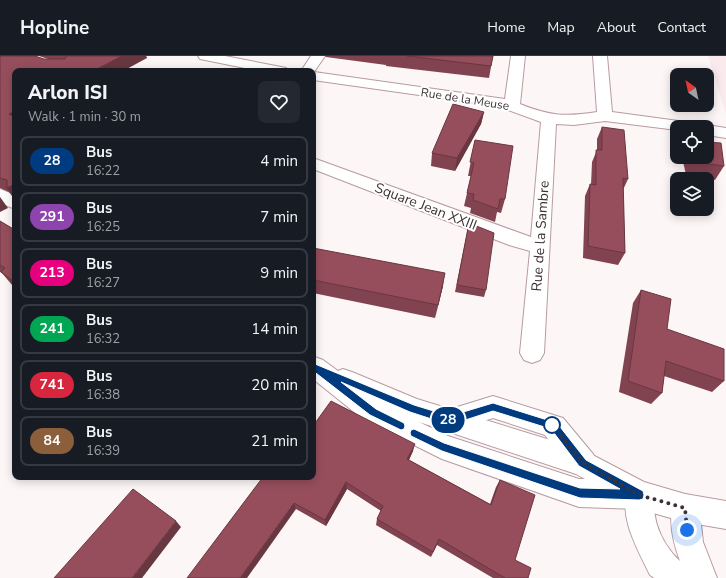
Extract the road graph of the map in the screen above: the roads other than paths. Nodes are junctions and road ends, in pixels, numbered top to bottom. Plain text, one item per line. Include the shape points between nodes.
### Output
1 (206, 56) edge
2 (318, 56) edge
3 (518, 56) edge
4 (600, 56) edge
5 (266, 68) edge
6 (310, 68) edge
7 (316, 76) edge
8 (512, 106) junction
9 (605, 116) junction
10 (549, 119) junction
11 (670, 125) edge
12 (714, 131) edge
13 (726, 133) edge
14 (316, 165) edge
15 (0, 195) edge
16 (12, 201) edge
17 (540, 247) junction
18 (532, 353) dead end
19 (316, 368) edge
20 (316, 369) edge
21 (639, 495) junction
22 (685, 508) junction
23 (726, 515) edge
24 (676, 578) edge
25 (702, 578) edge

1 - 5 street
2 - 6 street
3 - 8 street
4 - 9 street
7 - 8 street, Rue de la Meuse via 486,100
8 - 10 street, Rue de la Meuse
9 - 10 street, Rue de la Meuse via 574,120
9 - 11 street, Rue de la Meuse
10 - 17 street, Rue de la Sambre
12 - 13 street
14 - 17 street, Square Jean XXIII
15 - 16 street
17 - 18 street, Rue de la Sambre
19 - 21 street via 413,409 450,420 493,407 554,426 583,463
20 - 21 street via 373,412 442,447 580,493
21 - 22 street
21 - 24 street via 643,528 661,564
22 - 23 street
22 - 25 street via 688,542

